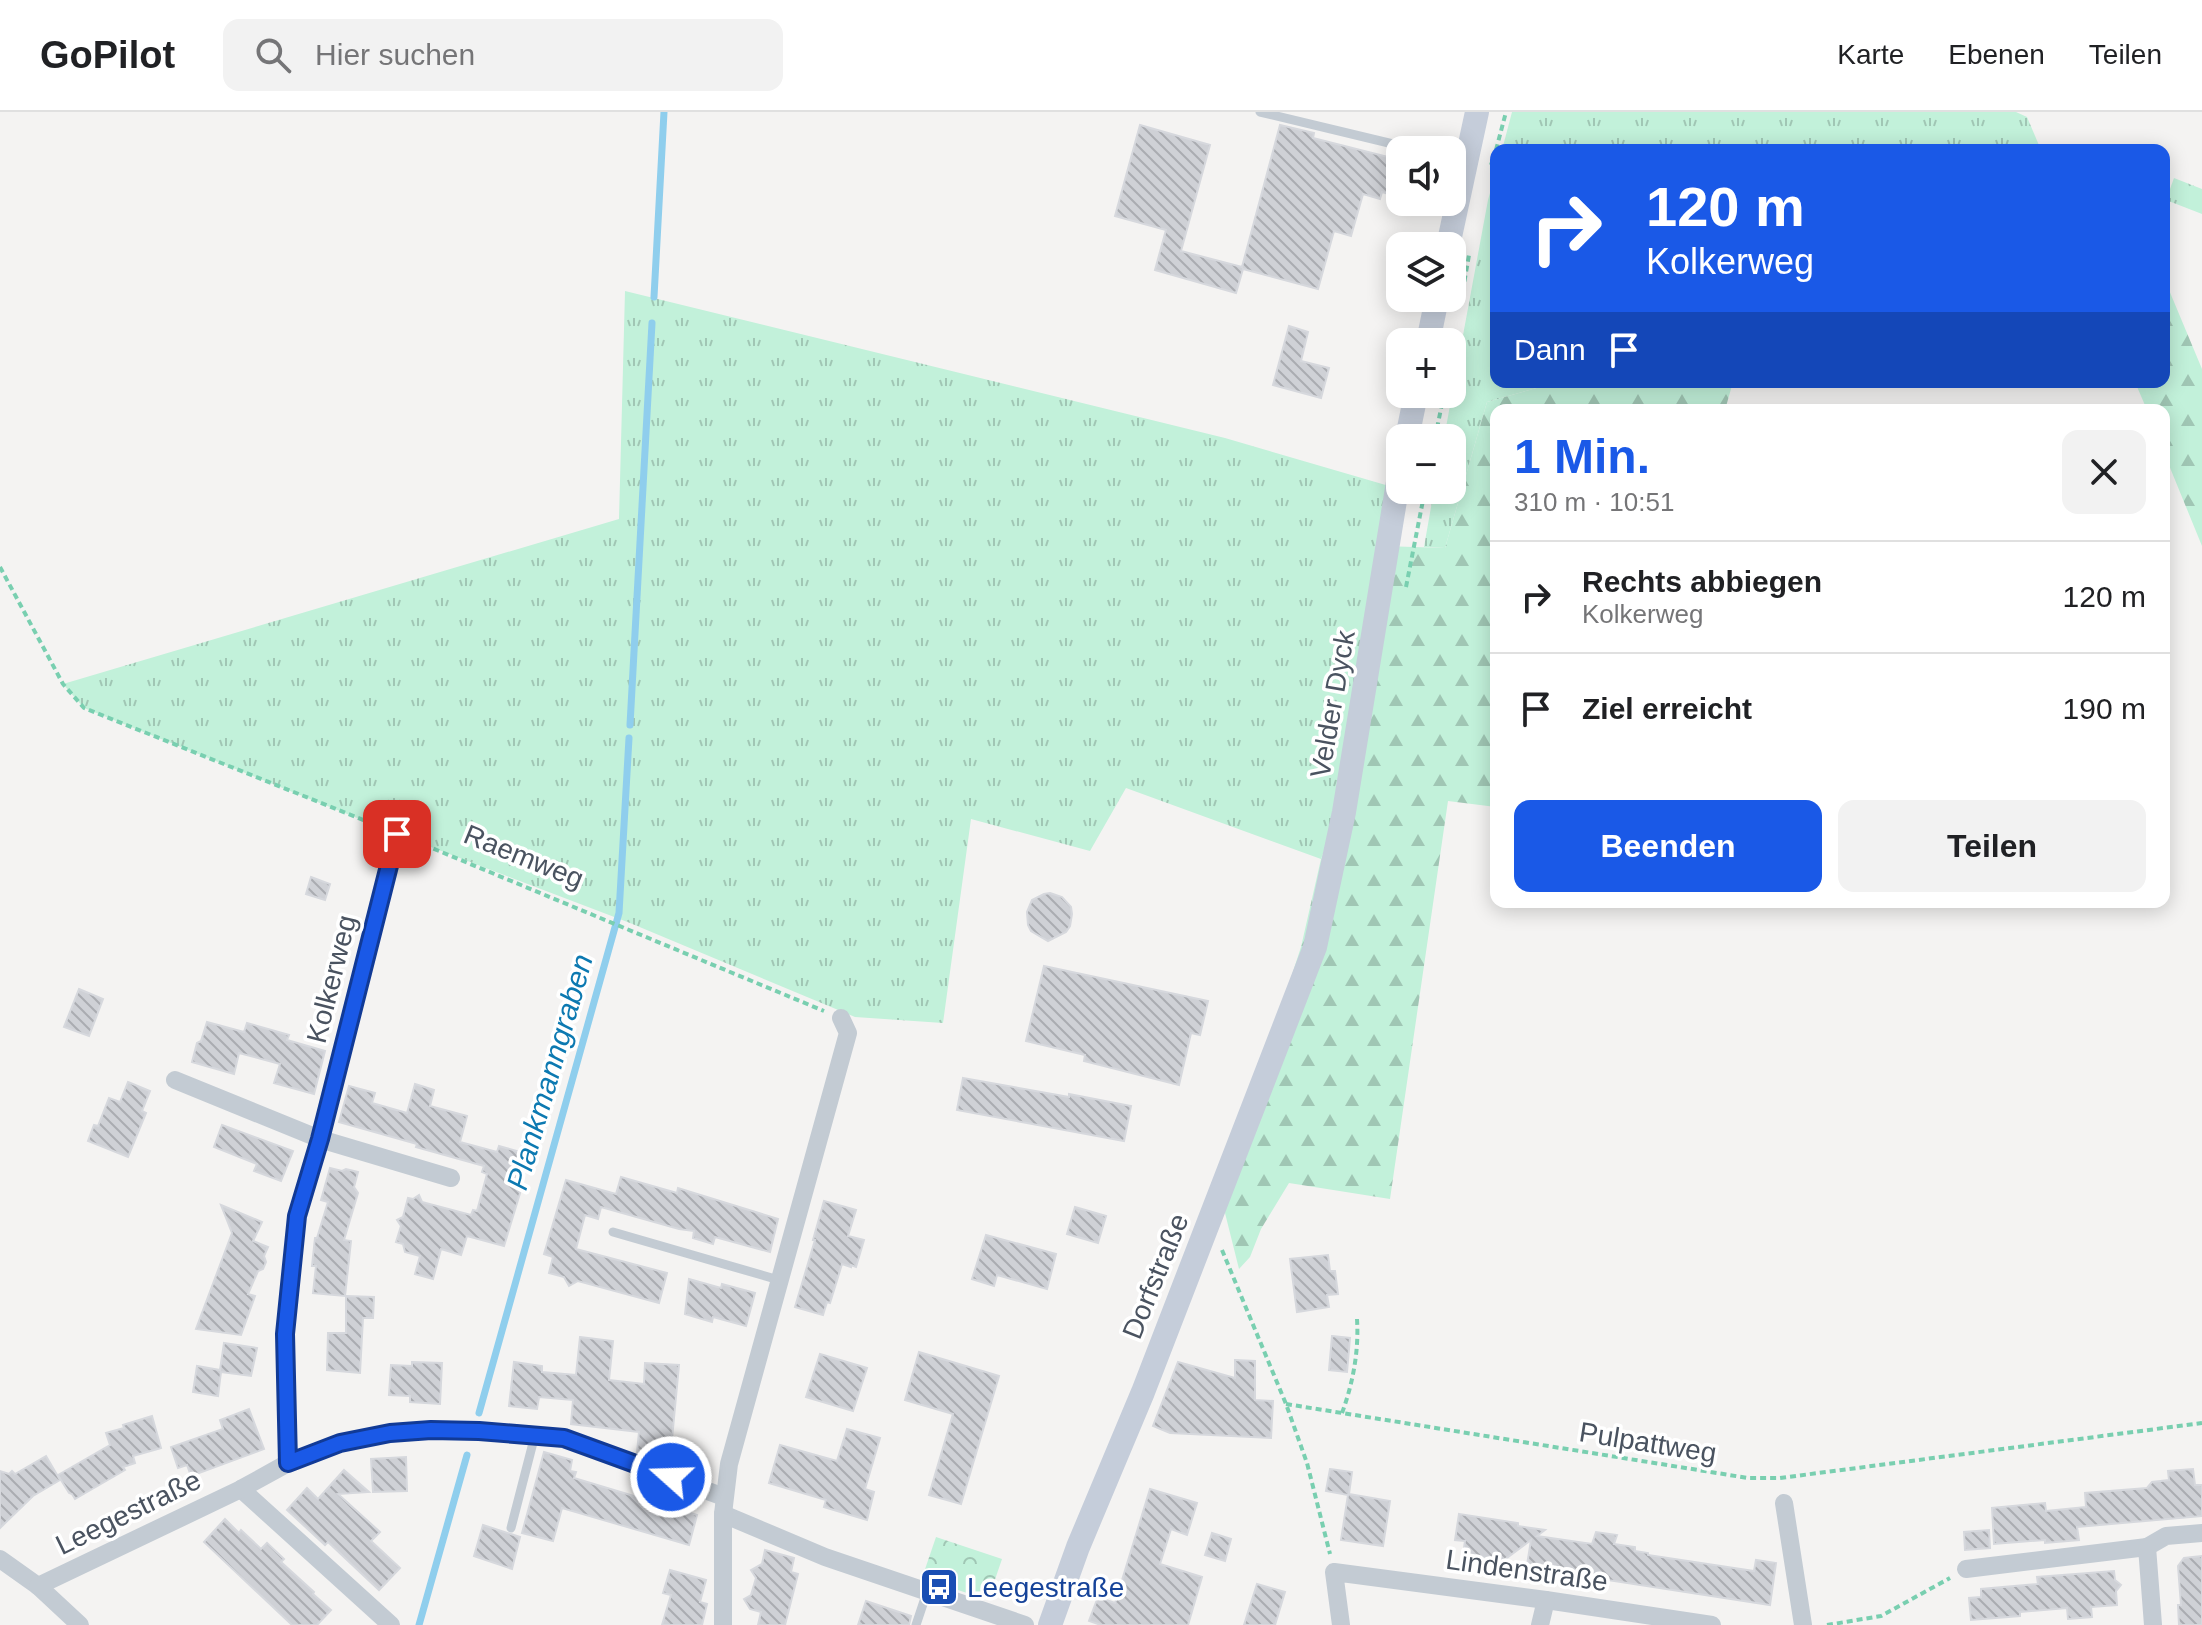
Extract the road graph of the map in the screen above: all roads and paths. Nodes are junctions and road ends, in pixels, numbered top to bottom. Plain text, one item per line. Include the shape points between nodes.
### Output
1 (1260, 112) edge
2 (1477, 112) edge
3 (1506, 112) edge
4 (1466, 141) edge
5 (1386, 142) edge
6 (1498, 144) edge
7 (1394, 504) edge
8 (0, 567) edge
9 (397, 834) junction
10 (1315, 947) joint
11 (841, 1018) joint
12 (175, 1080) dead end
13 (320, 1139) junction
14 (451, 1178) dead end
15 (1209, 1221) junction
16 (613, 1232) dead end
17 (779, 1280) junction
18 (1357, 1319) dead end
19 (1286, 1404) junction
20 (1342, 1413) junction
21 (2202, 1423) edge
22 (535, 1435) junction
23 (288, 1463) junction
24 (241, 1489) junction
25 (1784, 1503) dead end
26 (724, 1506) junction
27 (511, 1528) dead end
28 (2202, 1533) edge
29 (2147, 1547) junction
30 (0, 1559) edge
31 (1966, 1569) joint
32 (1334, 1572) junction
33 (38, 1586) junction
34 (927, 1592) junction
35 (1546, 1600) junction
36 (80, 1625) edge
37 (391, 1625) edge
38 (723, 1625) edge
39 (916, 1625) edge
40 (1025, 1625) edge
41 (1050, 1625) edge
42 (1341, 1625) edge
43 (1540, 1625) edge
44 (1712, 1625) edge
45 (1803, 1625) edge
46 (1827, 1625) edge
47 (2153, 1625) edge

1 - 5 lane
2 - 4 main road
3 - 6 path
7 - 10 main road, Velder Dyck via 1344,812
8 - 9 path, Raemweg via 63,684 84,708
9 - 11 path, Raemweg
9 - 13 street, Kolkerweg
10 - 15 main road, Dorfstraße
11 - 17 street via 848,1033
12 - 13 street
13 - 14 street
13 - 23 street, Kolkerweg via 297,1216 286,1319
15 - 19 path
15 - 41 main road, Dorfstraße
16 - 17 lane
17 - 26 street via 729,1464
18 - 20 path via 1359,1341
19 - 20 path, Pulpattweg
19 - 32 path
20 - 21 path, Pulpattweg via 1748,1478
22 - 23 street, Leegestraße via 390,1433 340,1443
22 - 26 street, Leegestraße via 564,1438
22 - 27 lane
23 - 24 street, Leegestraße
24 - 33 street, Leegestraße
24 - 37 street, Leegestraße
25 - 45 street
26 - 34 street, Leegestraße via 825,1557
26 - 38 street
28 - 29 street via 2166,1536
29 - 31 street
29 - 47 street
30 - 33 street
31 - 46 path via 1881,1616
32 - 35 street, Lindenstraße
32 - 42 street
33 - 36 street
34 - 39 lane
34 - 40 street, Leegestraße
35 - 43 street
35 - 44 street, Lindenstraße

